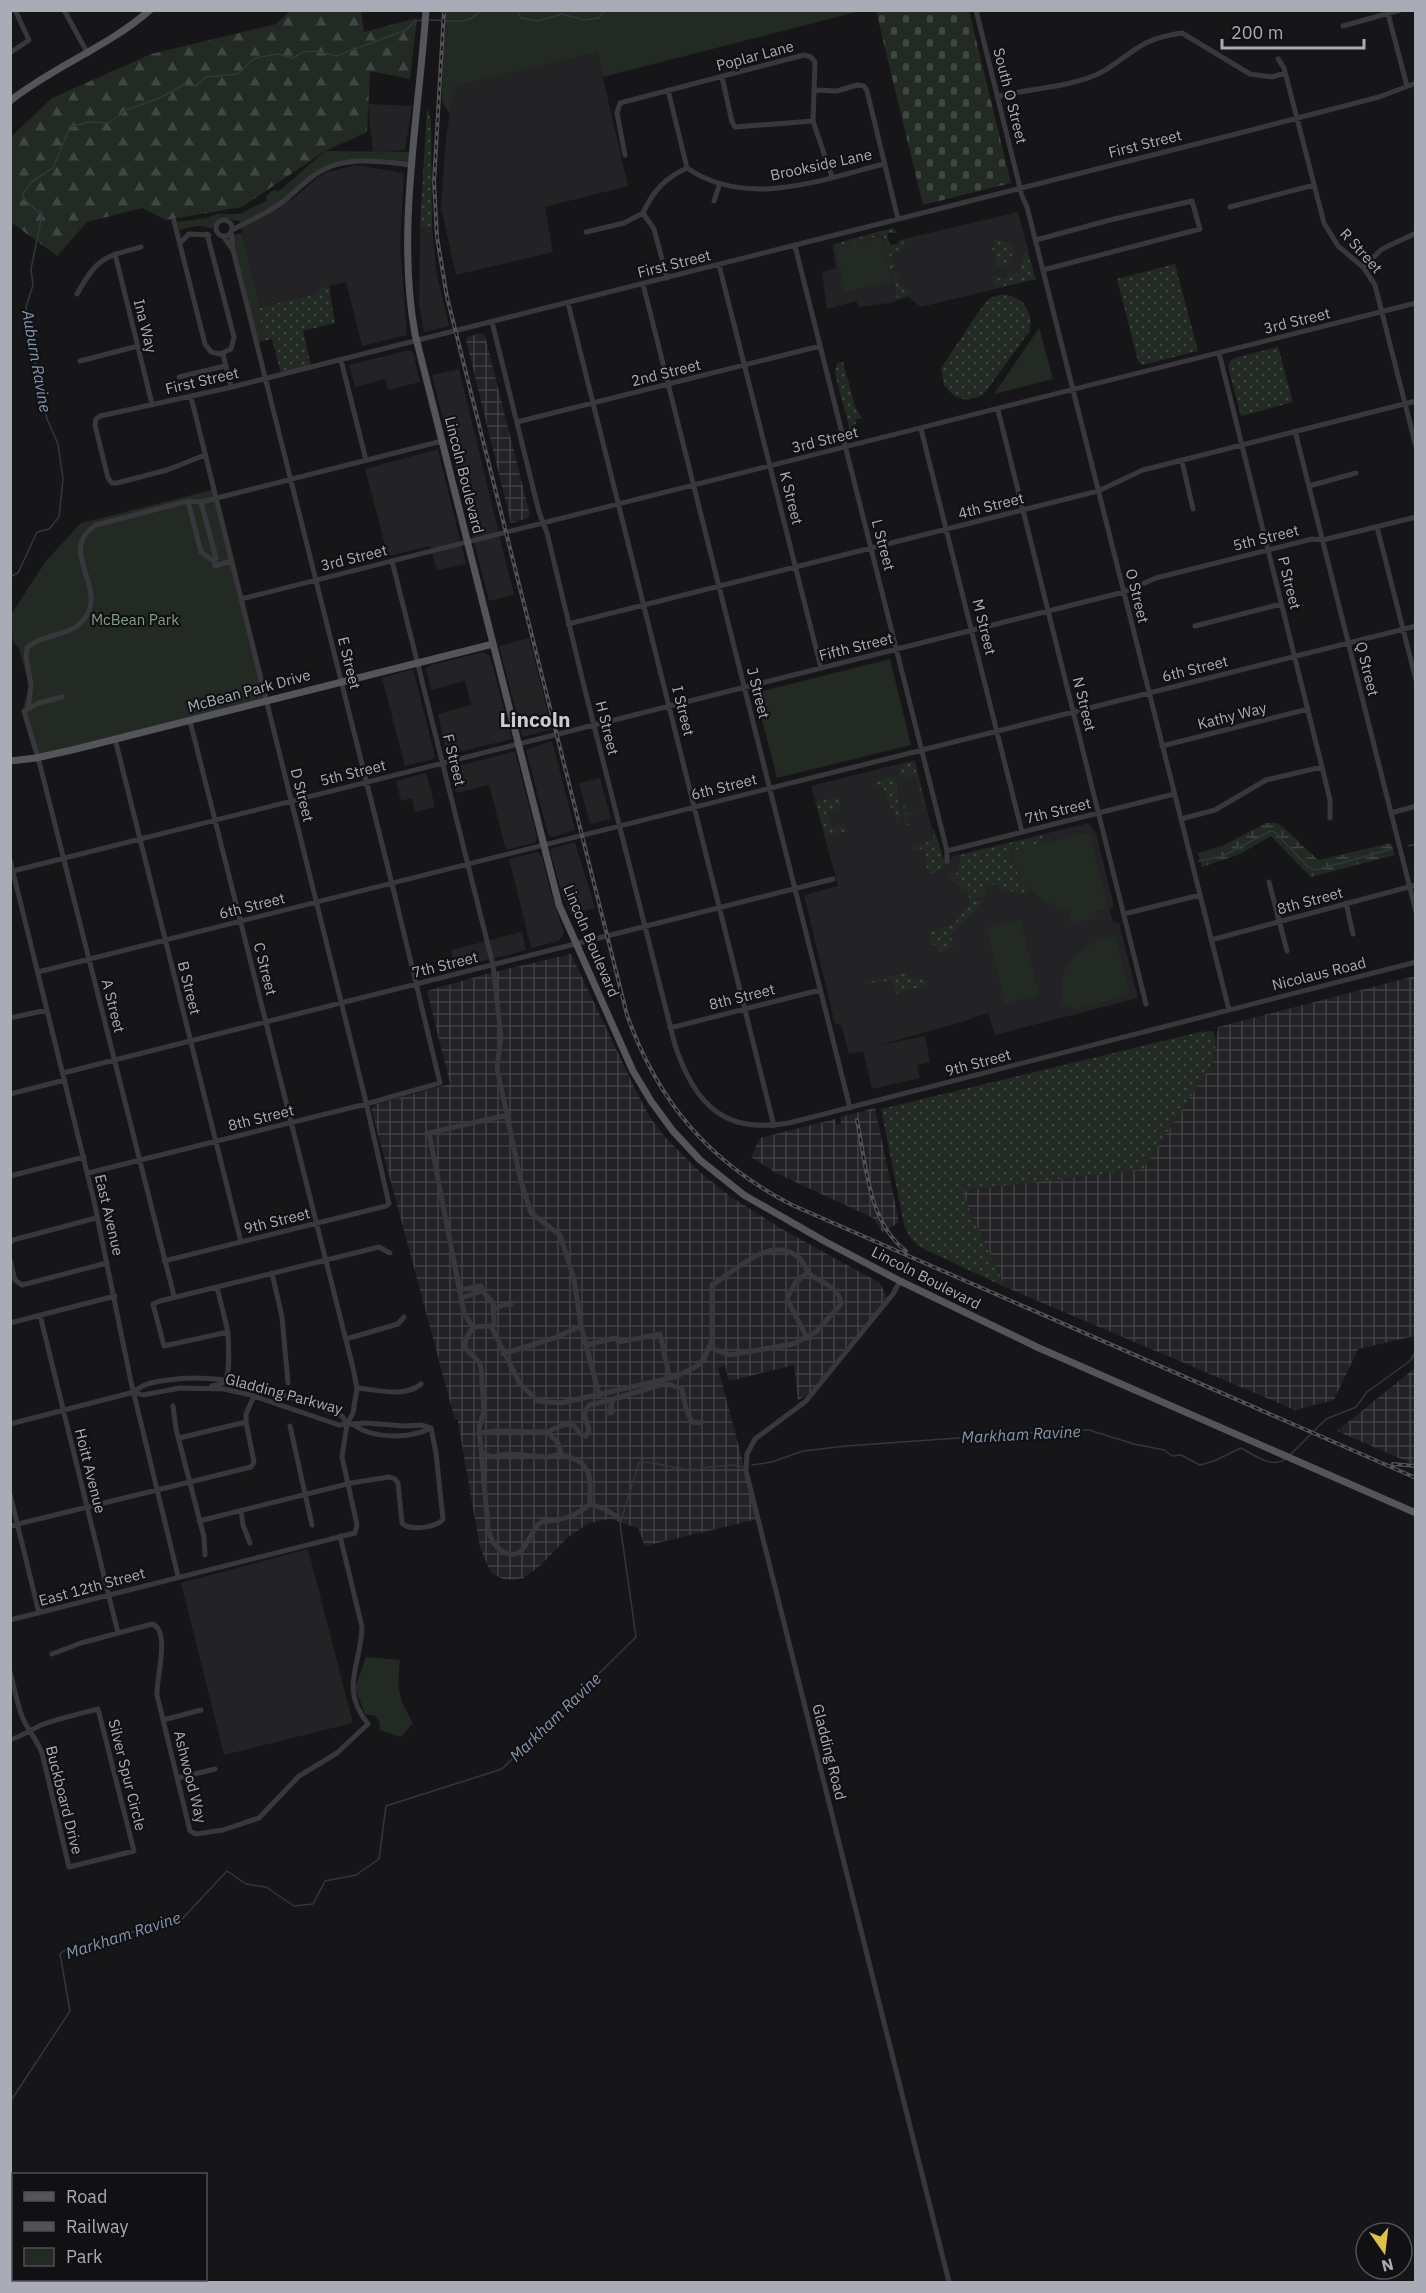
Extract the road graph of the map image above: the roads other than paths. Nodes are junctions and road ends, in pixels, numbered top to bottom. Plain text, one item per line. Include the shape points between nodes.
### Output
1 (15, 10) edge
2 (64, 10) edge
3 (150, 10) edge
4 (426, 10) edge
5 (976, 10) edge
6 (1400, 10) edge
7 (1388, 12) edge
8 (1343, 26) dead end
9 (10, 53) edge
10 (88, 54) junction
11 (1278, 59) dead end
12 (1285, 73) junction
13 (722, 77) junction
14 (1416, 83) edge
15 (1407, 86) junction
16 (668, 90) junction
17 (815, 90) junction
18 (997, 97) junction
19 (10, 100) edge
20 (1297, 118) junction
21 (813, 121) junction
22 (625, 155) dead end
23 (884, 164) junction
24 (413, 165) junction
25 (687, 168) junction
26 (832, 177) junction
27 (720, 183) junction
28 (1314, 185) junction
29 (1020, 188) junction
30 (714, 201) dead end
31 (1230, 207) dead end
32 (643, 213) junction
33 (898, 219) junction
34 (174, 221) dead end
35 (247, 221) junction
36 (229, 222) junction
37 (215, 228) junction
38 (231, 231) junction
39 (586, 232) dead end
40 (1416, 233) edge
41 (207, 234) junction
42 (221, 235) junction
43 (1035, 240) junction
44 (180, 243) junction
45 (795, 246) junction
46 (141, 247) dead end
47 (233, 250) junction
48 (115, 254) junction
49 (719, 265) junction
50 (1364, 267) junction
51 (1043, 270) junction
52 (667, 278) junction
53 (643, 284) junction
54 (77, 294) dead end
55 (568, 303) junction
56 (1416, 303) edge
57 (1383, 312) junction
58 (492, 322) junction
59 (417, 340) junction
60 (138, 346) junction
61 (820, 346) junction
62 (1219, 353) junction
63 (223, 354) junction
64 (341, 360) junction
65 (80, 361) dead end
66 (745, 365) junction
67 (225, 366) junction
68 (179, 377) dead end
69 (266, 378) junction
70 (669, 384) junction
71 (231, 387) junction
72 (1073, 391) junction
73 (191, 397) junction
74 (1416, 401) edge
75 (152, 404) junction
76 (593, 404) junction
77 (1405, 404) junction
78 (998, 410) junction
79 (517, 422) junction
80 (921, 429) junction
81 (1295, 431) junction
82 (442, 441) junction
83 (1242, 445) junction
84 (846, 447) junction
85 (1416, 447) edge
86 (205, 455) junction
87 (366, 460) junction
88 (1182, 460) junction
89 (770, 466) junction
90 (1356, 473) dead end
91 (291, 479) junction
92 (694, 485) junction
93 (1309, 486) junction
94 (1098, 491) junction
95 (216, 498) junction
96 (188, 501) junction
97 (201, 502) junction
98 (618, 504) junction
99 (1194, 509) dead end
100 (1023, 510) junction
101 (1416, 517) edge
102 (543, 523) junction
103 (1377, 527) junction
104 (947, 529) junction
105 (1323, 540) junction
106 (467, 542) junction
107 (871, 548) junction
108 (1268, 550) junction
109 (214, 561) junction
110 (231, 561) junction
111 (392, 561) junction
112 (795, 567) junction
113 (316, 580) junction
114 (719, 586) junction
115 (1124, 592) junction
116 (241, 599) junction
117 (1281, 604) junction
118 (644, 605) junction
119 (1048, 612) junction
120 (568, 624) junction
121 (1195, 626) dead end
122 (1416, 626) edge
123 (972, 630) junction
124 (1403, 630) junction
125 (493, 644) junction
126 (1348, 644) junction
127 (896, 649) junction
128 (1295, 657) junction
129 (417, 663) junction
130 (821, 668) junction
131 (1416, 680) edge
132 (341, 681) junction
133 (744, 687) junction
134 (1149, 693) junction
135 (62, 697) dead end
136 (266, 702) junction
137 (20, 705) dead end
138 (669, 706) junction
139 (1308, 709) junction
140 (26, 710) junction
141 (1073, 712) junction
142 (190, 721) junction
143 (594, 725) junction
144 (997, 731) junction
145 (115, 739) junction
146 (518, 744) junction
147 (1162, 746) junction
148 (922, 751) junction
149 (37, 758) junction
150 (10, 761) edge
151 (442, 763) junction
152 (1322, 767) junction
153 (366, 782) junction
154 (770, 788) junction
155 (1174, 794) junction
156 (291, 801) junction
157 (1416, 806) edge
158 (694, 807) junction
159 (1098, 813) junction
160 (1391, 813) junction
161 (1330, 818) dead end
162 (1181, 819) junction
163 (215, 820) junction
164 (619, 825) junction
165 (1022, 832) junction
166 (140, 839) junction
167 (543, 845) junction
168 (947, 851) junction
169 (64, 858) junction
170 (10, 860) edge
171 (946, 861) dead end
172 (467, 864) junction
173 (13, 871) junction
174 (833, 879) dead end
175 (1269, 882) dead end
176 (392, 883) junction
177 (13, 885) edge
178 (1412, 886) edge
179 (795, 889) junction
180 (1200, 895) junction
181 (316, 902) junction
182 (1346, 903) junction
183 (720, 908) junction
184 (1416, 912) edge
185 (1124, 914) junction
186 (240, 921) junction
187 (1279, 921) junction
188 (644, 927) junction
189 (1353, 934) dead end
190 (165, 940) junction
191 (1211, 940) junction
192 (576, 944) junction
193 (1287, 951) dead end
194 (89, 959) junction
195 (1416, 962) edge
196 (493, 965) junction
197 (38, 972) junction
198 (417, 984) junction
199 (820, 990) junction
200 (342, 1003) junction
201 (1146, 1004) dead end
202 (745, 1009) junction
203 (47, 1010) junction
204 (1228, 1010) junction
205 (10, 1018) edge
206 (266, 1022) junction
207 (670, 1028) junction
208 (191, 1041) junction
209 (114, 1060) junction
210 (63, 1073) junction
211 (65, 1080) junction
212 (440, 1083) joint
213 (10, 1094) edge
214 (366, 1104) junction
215 (850, 1108) junction
216 (507, 1115) junction
217 (733, 1121) joint
218 (291, 1123) junction
219 (774, 1126) junction
220 (216, 1141) junction
221 (84, 1157) junction
222 (139, 1160) junction
223 (88, 1173) junction
224 (10, 1176) edge
225 (389, 1199) joint
226 (96, 1218) junction
227 (317, 1224) junction
228 (241, 1242) junction
229 (10, 1243) edge
230 (390, 1253) dead end
231 (10, 1260) edge
232 (326, 1260) junction
233 (164, 1261) junction
234 (107, 1263) junction
235 (808, 1272) junction
236 (272, 1273) junction
237 (900, 1281) junction
238 (217, 1287) junction
239 (459, 1290) junction
240 (482, 1291) junction
241 (788, 1294) junction
242 (115, 1296) junction
243 (174, 1296) junction
244 (461, 1298) junction
245 (795, 1299) dead end
246 (511, 1304) dead end
247 (493, 1310) junction
248 (40, 1315) junction
249 (404, 1317) dead end
250 (10, 1323) edge
251 (582, 1326) junction
252 (473, 1327) junction
253 (492, 1328) junction
254 (228, 1332) junction
255 (807, 1338) junction
256 (346, 1339) junction
257 (587, 1345) junction
258 (710, 1348) junction
259 (503, 1354) junction
260 (226, 1380) junction
261 (666, 1381) junction
262 (131, 1382) junction
263 (288, 1383) dead end
264 (421, 1384) dead end
265 (141, 1386) junction
266 (207, 1387) junction
267 (357, 1388) junction
268 (134, 1392) junction
269 (599, 1394) junction
270 (143, 1395) junction
271 (254, 1396) junction
272 (136, 1403) junction
273 (173, 1406) dead end
274 (63, 1410) junction
275 (246, 1422) junction
276 (701, 1423) dead end
277 (10, 1424) edge
278 (350, 1424) junction
279 (290, 1426) dead end
280 (548, 1432) junction
281 (480, 1434) junction
282 (179, 1438) junction
283 (481, 1452) junction
284 (561, 1454) junction
285 (190, 1482) junction
286 (346, 1484) junction
287 (157, 1489) junction
288 (10, 1494) edge
289 (305, 1494) junction
290 (590, 1504) junction
291 (87, 1507) junction
292 (241, 1510) junction
293 (1416, 1513) edge
294 (619, 1518) dead end
295 (200, 1521) junction
296 (18, 1524) junction
297 (312, 1525) dead end
298 (10, 1526) edge
299 (340, 1536) junction
300 (250, 1543) dead end
301 (205, 1555) dead end
302 (178, 1576) junction
303 (109, 1595) junction
304 (39, 1613) junction
305 (10, 1620) edge
306 (118, 1633) junction
307 (52, 1654) dead end
308 (10, 1672) edge
309 (201, 1710) dead end
310 (163, 1720) junction
311 (31, 1731) junction
312 (10, 1740) edge
313 (215, 1769) dead end
314 (178, 1778) junction
315 (69, 1867) joint
316 (949, 2283) edge

1 - 9 street via 29,40
2 - 10 street
3 - 10 main road
4 - 24 main road, Lincoln Boulevard
5 - 18 street, South O Street
6 - 7 street
7 - 8 street
7 - 15 street
10 - 19 main road
11 - 12 street, R Street
12 - 18 street via 1250,74 1182,33 1146,43 1088,78
12 - 20 street, R Street
13 - 16 street, Poplar Lane
13 - 17 street, Poplar Lane via 804,55 814,62
13 - 21 street via 735,127
14 - 15 street, First Street
15 - 20 street, First Street
16 - 22 street, Poplar Lane via 620,103 617,113
16 - 25 street
17 - 21 street, Poplar Lane
17 - 23 street via 864,86
18 - 29 street, South O Street
20 - 28 street, R Street
20 - 29 street, First Street
21 - 26 street, Poplar Lane
23 - 26 street, Brookside Lane
23 - 33 street
24 - 35 street via 368,161 332,166 314,175 281,203
24 - 59 main road, Lincoln Boulevard via 408,257
25 - 27 street, Brookside Lane
25 - 32 street via 660,184
26 - 27 street, Brookside Lane via 766,189
27 - 30 street
28 - 31 street
28 - 50 street, R Street via 1330,235
29 - 33 street, First Street
29 - 43 street, O Street
32 - 39 street via 616,226
32 - 52 street via 654,229
33 - 45 street, First Street
34 - 44 street
35 - 36 street
35 - 38 street
36 - 37 street via 220,221
36 - 38 street, E Street
37 - 41 street
37 - 42 street, E Street
38 - 42 street
38 - 47 street, E Street
40 - 50 street via 1382,249
41 - 42 street
41 - 44 street via 189,234
41 - 63 street via 234,337 232,347
42 - 47 street, E Street
43 - 51 street, O Street
43 - 51 street via 1192,201 1200,229
44 - 63 street via 205,344 214,354
45 - 49 street, First Street
45 - 61 street, L Street
46 - 48 street
47 - 69 street, E Street
48 - 54 street via 92,268
48 - 60 street, Ina Way
49 - 52 street, First Street
49 - 66 street, K Street
50 - 57 street, R Street via 1375,285
51 - 72 street, O Street
52 - 53 street, First Street
53 - 55 street, First Street
53 - 70 street, J Street
55 - 58 street, First Street
55 - 76 street, I Street
56 - 57 street, 3rd Street
57 - 62 street, 3rd Street
57 - 77 street, R Street
58 - 59 street, First Street
58 - 79 street, H Street
59 - 64 street, First Street
59 - 82 main road, Lincoln Boulevard
60 - 65 street
60 - 75 street, Ina Way
61 - 66 street, 2nd Street
61 - 84 street, L Street
62 - 72 street, 3rd Street
62 - 83 street, P Street
63 - 67 street
64 - 69 street, First Street
64 - 87 street
66 - 70 street, 2nd Street
66 - 89 street, K Street
67 - 68 street
67 - 71 street
69 - 71 street, First Street
69 - 91 street, E Street
70 - 76 street, 2nd Street
70 - 92 street, J Street
71 - 73 street, First Street
72 - 78 street, 3rd Street
72 - 94 street, O Street
73 - 75 street, First Street
73 - 86 street, D Street
74 - 77 street, 4th Street
75 - 86 street, First Street via 96,419 111,483 167,470
76 - 79 street, 2nd Street
76 - 98 street, I Street
77 - 81 street, 4th Street
77 - 85 street, R Street
78 - 80 street, 3rd Street
78 - 100 street, N Street
79 - 102 street, H Street
80 - 84 street, 3rd Street
80 - 104 street, M Street
81 - 83 street, 4th Street
81 - 93 street, Q Street
82 - 87 street
82 - 106 main road, Lincoln Boulevard
83 - 88 street, 4th Street
83 - 108 street, P Street
84 - 89 street, 3rd Street
84 - 107 street, L Street
86 - 95 street, D Street
87 - 91 street
88 - 94 street, 4th Street via 1134,472
88 - 99 street
89 - 92 street, 3rd Street
89 - 112 street, K Street
90 - 93 street
91 - 95 street
91 - 113 street, E Street
92 - 98 street, 3rd Street
92 - 114 street, J Street
93 - 105 street, Q Street
94 - 100 street, 4th Street
94 - 115 street, O Street
95 - 97 street
95 - 110 street, D Street
96 - 97 street
96 - 109 street via 201,552
96 - 140 street via 96,525 86,532 80,554 91,594 89,610 81,624 68,632 36,640 27,648 32,685
97 - 109 street
98 - 102 street, 3rd Street
98 - 118 street, I Street
100 - 104 street, 4th Street
100 - 119 street, N Street
101 - 103 street, 5th Street
102 - 106 street, 3rd Street
102 - 120 street, H Street
103 - 105 street, 5th Street
103 - 124 street
104 - 107 street, 4th Street
104 - 123 street, M Street
105 - 108 street, 5th Street
105 - 126 street, Q Street
106 - 111 street, 3rd Street
106 - 125 main road, Lincoln Boulevard
107 - 112 street, 4th Street
107 - 127 street, L Street
108 - 115 street, 5th Street via 1156,578
108 - 117 street, P Street
109 - 110 street via 215,566
110 - 116 street, D Street
111 - 113 street, 3rd Street
111 - 129 street, F Street
112 - 114 street, 4th Street
112 - 130 street, K Street
113 - 116 street, 3rd Street
113 - 132 street, E Street
114 - 118 street, 4th Street
114 - 133 street, J Street
115 - 119 street, Fifth Street
115 - 134 street, O Street
116 - 136 street, D Street
117 - 121 street
117 - 128 street, P Street
118 - 120 street, 4th Street
118 - 138 street, I Street
119 - 123 street, Fifth Street
119 - 141 street, N Street
120 - 143 street, H Street
122 - 124 street, 6th Street
123 - 127 street, Fifth Street
123 - 144 street, M Street
124 - 126 street, 6th Street
124 - 131 street
125 - 129 main road, McBean Park Drive
125 - 146 main road, Lincoln Boulevard
126 - 128 street, 6th Street
126 - 160 street, Q Street
127 - 130 street, Fifth Street
127 - 148 street, L Street
128 - 134 street, 6th Street
128 - 139 street, P Street
129 - 132 main road, McBean Park Drive
129 - 151 street, F Street
130 - 133 street, Fifth Street
132 - 136 main road, McBean Park Drive
132 - 153 street, E Street
133 - 138 street, Fifth Street
133 - 154 street, J Street
134 - 141 street, 6th Street
134 - 147 street, O Street
135 - 140 street
136 - 142 main road, McBean Park Drive
136 - 156 street, D Street
137 - 140 street
138 - 143 street, Fifth Street
138 - 158 street, I Street
139 - 147 street, Kathy Way
139 - 152 street, P Street
140 - 149 street, A Street
141 - 144 street, 6th Street
141 - 159 street, N Street
142 - 145 main road, McBean Park Drive
142 - 163 street, C Street
143 - 146 street, 5th Street
143 - 164 street, H Street
144 - 148 street, 6th Street
144 - 165 street, M Street
145 - 149 main road, McBean Park Drive
145 - 166 street, B Street
146 - 151 street, 5th Street
146 - 167 main road, Lincoln Boulevard
147 - 155 street, O Street
148 - 154 street, 6th Street
148 - 168 street, L Street
149 - 150 main road, McBean Park Drive
149 - 169 street, A Street
151 - 153 street, 5th Street
151 - 172 street, F Street
152 - 161 street, P Street
152 - 162 street via 1266,780 1215,810
153 - 156 street, 5th Street
153 - 176 street, E Street
154 - 158 street, 6th Street
154 - 179 street, J Street
155 - 159 street, 7th Street
155 - 162 street, O Street
156 - 163 street, 5th Street
156 - 181 street, D Street
157 - 160 street
158 - 164 street, 6th Street
158 - 183 street, I Street
159 - 165 street, 7th Street
159 - 185 street, N Street
160 - 178 street, Q Street
162 - 180 street, O Street
163 - 166 street, 5th Street
163 - 186 street, C Street
164 - 167 street, 6th Street
164 - 188 street, H Street
165 - 168 street, 7th Street
166 - 169 street, 5th Street
166 - 190 street, B Street
167 - 172 street, 6th Street
167 - 192 main road, Lincoln Boulevard via 559,905
168 - 171 street, L Street
169 - 173 street, 5th Street
169 - 194 street, A Street
170 - 173 street, East Avenue
172 - 176 street, 6th Street
172 - 196 street, F Street
173 - 177 street, East Avenue
174 - 179 street, 7th Street
175 - 187 street
176 - 181 street, 6th Street
176 - 198 street, E Street
177 - 197 street, East Avenue
178 - 182 street, 8th Street
178 - 184 street, Q Street
179 - 183 street, 7th Street
179 - 199 street, J Street
180 - 185 street
180 - 191 street, O Street
181 - 186 street, 6th Street
181 - 200 street, D Street
182 - 187 street, 8th Street
182 - 189 street
183 - 188 street, 7th Street
183 - 202 street, I Street
185 - 201 street, N Street
186 - 190 street, 6th Street
186 - 206 street, C Street
187 - 191 street, 8th Street
187 - 193 street
188 - 192 street, 7th Street
188 - 207 street, H Street
190 - 194 street, 6th Street
190 - 208 street, B Street
191 - 204 street, O Street
192 - 196 street, 7th Street
192 - 237 main road, Lincoln Boulevard via 638,1079 685,1144 744,1194
194 - 197 street, 6th Street
194 - 209 street, A Street
195 - 204 street, Nicolaus Road
196 - 198 street, 7th Street
196 - 216 street, F Street via 501,1037 497,1068
197 - 203 street, East Avenue
198 - 200 street, 7th Street
198 - 212 street, E Street
199 - 202 street, 8th Street
199 - 215 street, J Street
200 - 206 street, 7th Street
200 - 214 street, D Street
202 - 207 street, 8th Street
202 - 219 street, I Street
203 - 205 street
203 - 210 street, East Avenue
204 - 215 street, 9th Street
206 - 208 street, 7th Street
206 - 218 street, C Street
207 - 217 street, H Street via 683,1066 703,1098 719,1115
208 - 209 street, 7th Street
208 - 220 street, B Street
209 - 210 street, 7th Street
209 - 222 street, A Street
210 - 211 street, East Avenue
211 - 213 street
211 - 221 street, East Avenue
212 - 214 street, 8th Street
214 - 218 street, 8th Street
214 - 225 street, D Street
215 - 219 street, 9th Street
216 - 239 street via 429,1133
216 - 251 street, F Street via 531,1213 560,1234 574,1279
217 - 219 street, 9th Street
218 - 220 street, 8th Street
218 - 227 street, C Street
220 - 222 street, 8th Street
220 - 228 street, B Street
221 - 223 street, East Avenue
221 - 224 street
222 - 223 street, 8th Street
222 - 233 street, A Street
223 - 226 street, East Avenue
225 - 227 street, 9th Street via 386,1206
226 - 229 street
226 - 234 street, East Avenue
227 - 228 street, 9th Street
227 - 232 street, C Street
228 - 233 street, 9th Street
230 - 232 street via 379,1247
231 - 234 street via 15,1280 22,1285
232 - 236 street
232 - 256 street, C Street
233 - 243 street, A Street
234 - 242 street, East Avenue
235 - 241 street
235 - 255 street via 835,1291 841,1304
235 - 258 street via 799,1258 789,1252 759,1253 712,1286 714,1326
236 - 238 street
236 - 263 street via 285,1341
237 - 293 main road, Lincoln Boulevard via 1049,1352
237 - 316 street, Gladding Road via 806,1401 754,1439 747,1454 746,1471
238 - 243 street
238 - 254 street
239 - 240 street via 480,1285
239 - 244 street
240 - 244 street
240 - 247 street via 491,1300
241 - 245 street
241 - 255 street
242 - 248 street
242 - 262 street, East Avenue
243 - 254 street via 153,1304 164,1346
244 - 252 street
246 - 247 street
247 - 253 street
248 - 250 street
248 - 274 street, Hoitt Avenue
249 - 256 street via 398,1324
251 - 257 street, F Street
251 - 259 street
252 - 253 street
252 - 281 street via 465,1348 481,1365 484,1411
253 - 259 street
254 - 260 street
255 - 258 street via 768,1350 730,1355
256 - 267 street, C Street
257 - 261 street via 660,1334 669,1375
257 - 269 street, F Street
258 - 261 street via 697,1366
259 - 269 street via 520,1384 538,1401 561,1403
260 - 265 street, Gladding Parkway via 180,1379
260 - 266 street
260 - 278 street, Gladding Parkway via 255,1385 342,1416
261 - 269 street
261 - 276 street via 682,1389 692,1422
261 - 280 street via 613,1402 592,1403 584,1416 589,1430 586,1436 571,1425
262 - 265 street
262 - 268 street, East Avenue
264 - 267 street via 404,1392
265 - 268 street
266 - 270 street, Gladding Parkway
266 - 271 street, Gladding Parkway
267 - 278 street
268 - 270 street, Gladding Parkway
268 - 272 street, East Avenue
268 - 274 street
270 - 272 street
271 - 275 street
271 - 278 street, Gladding Parkway via 339,1425
272 - 287 street, East Avenue
273 - 282 street
274 - 277 street
274 - 291 street, Hoitt Avenue
275 - 282 street
275 - 285 street via 255,1462 251,1467
278 - 286 street via 342,1457
278 - 286 street via 431,1428 443,1519 441,1523 405,1527 395,1479 378,1477
279 - 289 street
280 - 281 street
280 - 284 street via 558,1443
281 - 283 street
282 - 285 street
283 - 284 street via 492,1457
283 - 290 street via 488,1527 501,1551 517,1553 541,1523 574,1516
284 - 290 street via 585,1468 590,1482
285 - 287 street
285 - 295 street
286 - 289 street
286 - 299 street via 357,1526 355,1533
287 - 291 street
287 - 302 street, East Avenue
288 - 296 street
289 - 292 street
289 - 297 street
290 - 294 street
291 - 296 street
291 - 303 street, Hoitt Avenue
292 - 295 street
292 - 300 street
295 - 301 street
296 - 298 street
296 - 304 street
299 - 302 street, East 12th Street
299 - 314 street, Ashwood Way via 362,1627 351,1684 353,1699 368,1724 337,1753 299,1776 259,1818 223,1830 193,1834
302 - 303 street, East 12th Street
303 - 304 street, East 12th Street
303 - 306 street, Hoitt Avenue
304 - 305 street, East 12th Street
306 - 307 street
306 - 310 street, Ashwood Way via 152,1624 159,1629 162,1652 157,1688
308 - 311 street, Buckboard Drive via 21,1713
309 - 310 street
310 - 314 street, Ashwood Way
311 - 312 street
311 - 315 street, Buckboard Drive via 42,1753
311 - 315 street, Silver Spur Circle via 98,1709 134,1851
313 - 314 street

